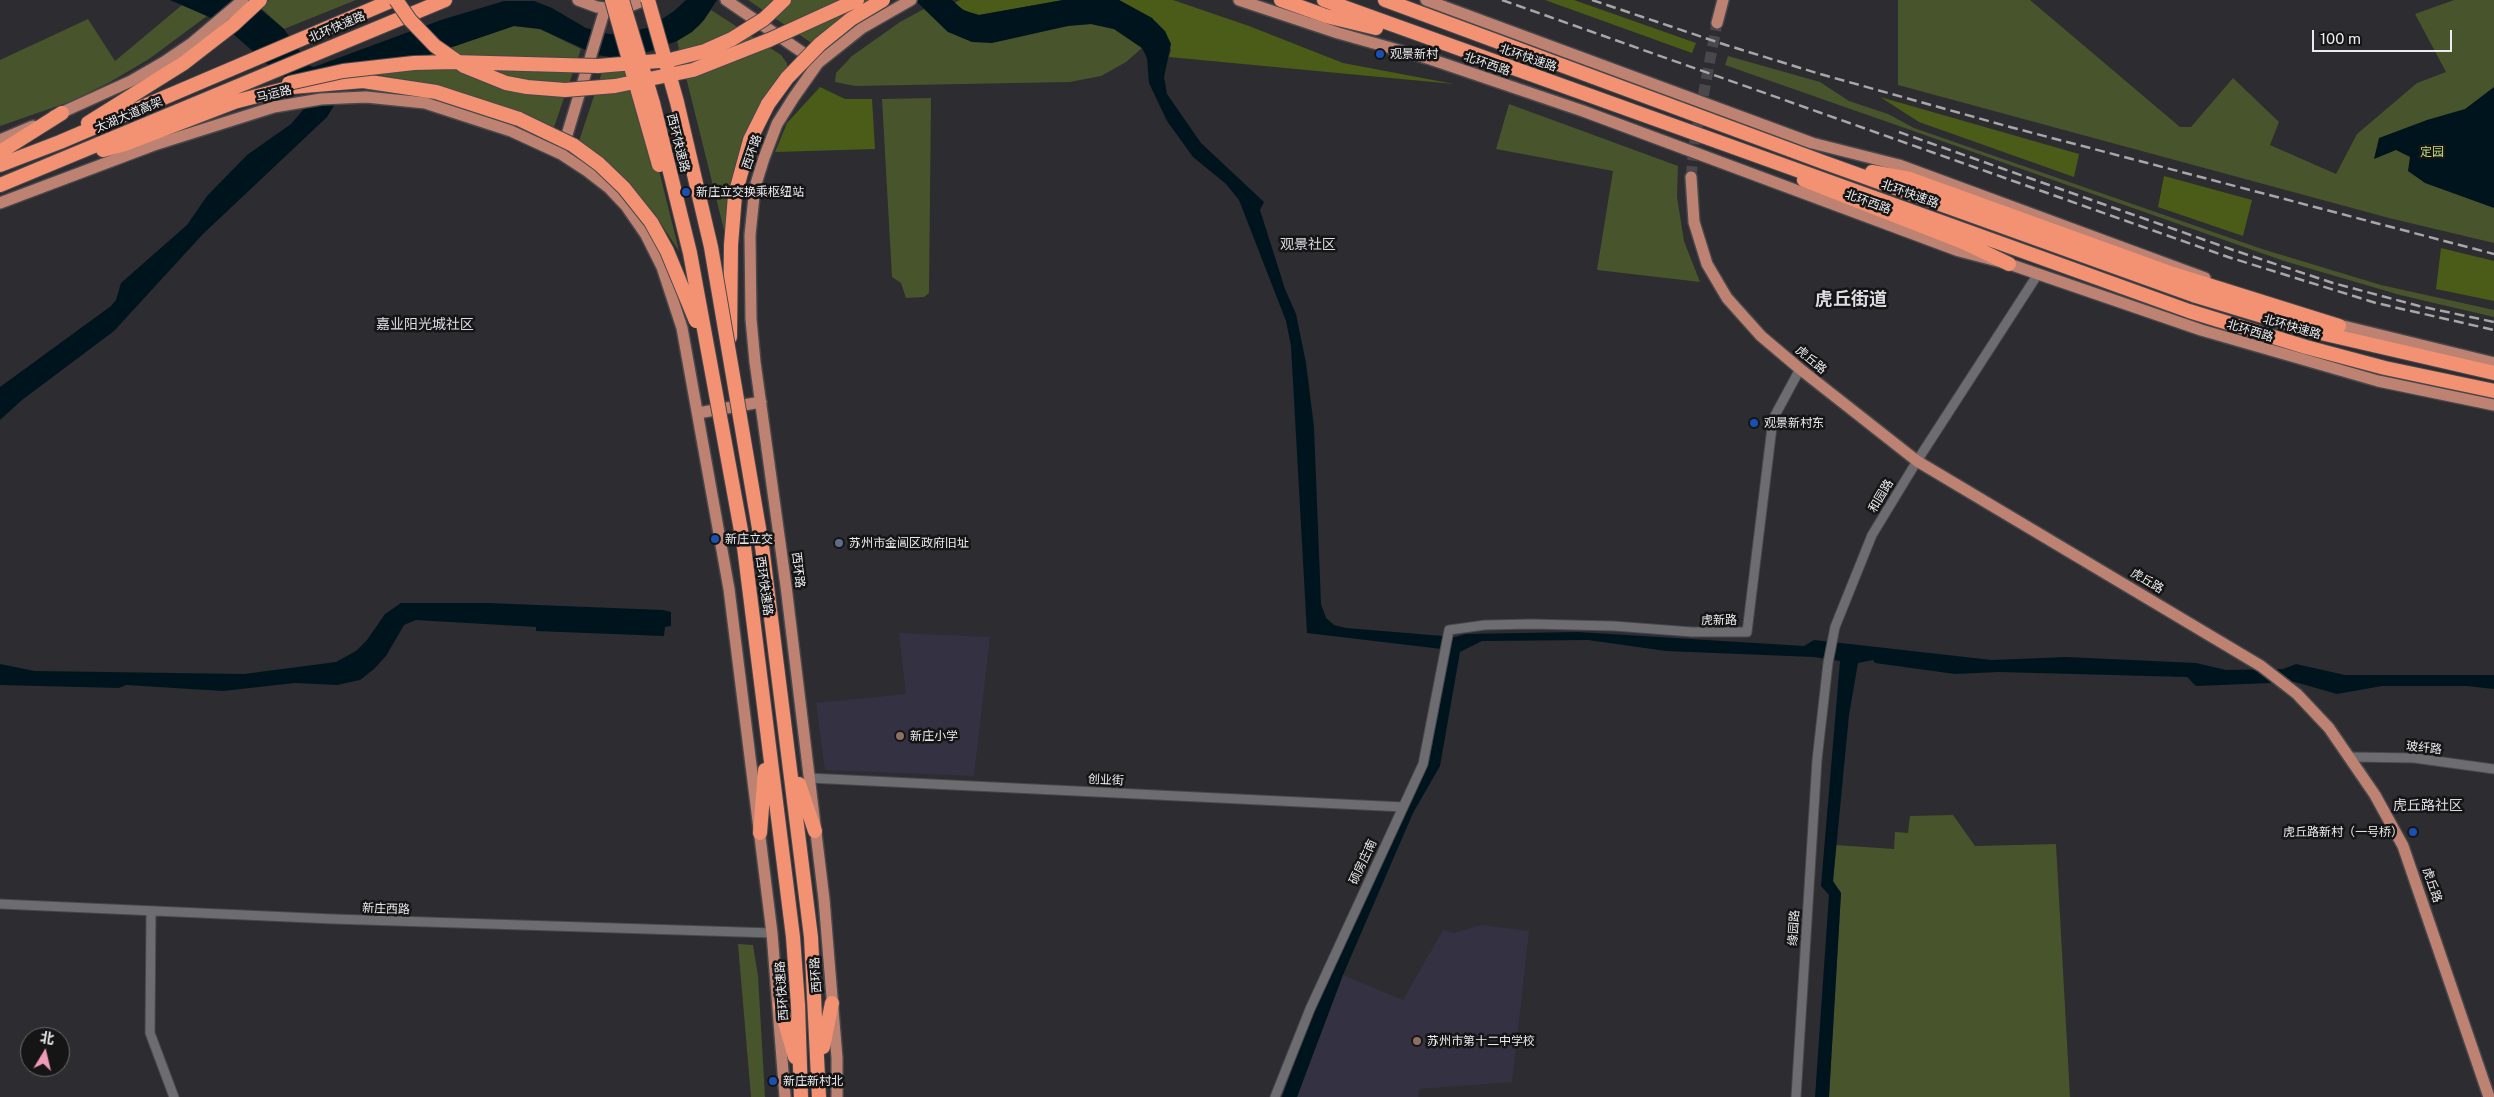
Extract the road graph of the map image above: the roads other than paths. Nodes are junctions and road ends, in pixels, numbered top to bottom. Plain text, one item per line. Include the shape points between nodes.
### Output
1 (243, 0) edge
2 (260, 0) edge
3 (395, 0) edge
4 (444, 0) edge
5 (578, 0) edge
6 (622, 0) edge
7 (646, 0) edge
8 (726, 0) edge
9 (784, 0) edge
10 (857, 0) edge
11 (883, 0) edge
12 (1239, 0) edge
13 (1281, 0) edge
14 (1324, 0) edge
15 (1385, 0) edge
16 (1426, 0) edge
17 (1723, 0) edge
18 (908, 1) edge
19 (609, 4) edge
20 (1717, 22) tunnel mouth
21 (219, 29) junction
22 (1431, 40) junction
23 (254, 59) joint
24 (818, 63) junction
25 (268, 72) joint
26 (289, 85) junction
27 (62, 113) junction
28 (0, 140) edge
29 (60, 142) junction
30 (1738, 148) junction
31 (0, 152) edge
32 (561, 154) junction
33 (68, 158) junction
34 (1823, 162) junction
35 (0, 164) edge
36 (1691, 177) tunnel mouth
37 (0, 185) edge
38 (0, 203) edge
39 (2009, 264) junction
40 (2038, 274) junction
41 (698, 326) junction
42 (2339, 326) junction
43 (731, 352) junction
44 (709, 354) junction
45 (2494, 363) edge
46 (1800, 369) junction
47 (2494, 373) edge
48 (2494, 392) edge
49 (761, 402) junction
50 (2494, 405) edge
51 (698, 413) junction
52 (1917, 461) junction
53 (1448, 633) joint
54 (768, 737) junction
55 (2351, 757) junction
56 (790, 758) junction
57 (1817, 760) joint
58 (2494, 769) edge
59 (808, 778) junction
60 (1403, 807) junction
61 (815, 831) junction
62 (760, 833) junction
63 (0, 904) edge
64 (151, 912) junction
65 (772, 933) junction
66 (832, 1003) junction
67 (780, 1006) junction
68 (818, 1072) junction
69 (801, 1076) junction
70 (174, 1097) edge
71 (785, 1097) edge
72 (801, 1097) edge
73 (819, 1097) edge
74 (837, 1097) edge
75 (1275, 1097) edge
76 (1796, 1097) edge
77 (2489, 1097) edge

1 - 21 main road
2 - 21 highway
3 - 10 highway, bridge via 428,39 464,66 506,83 565,90 615,86 693,70
3 - 23 highway, 北环快速路
4 - 25 highway, 北环快速路
5 - 19 main road
6 - 44 highway, 西环快速路, bridge via 653,103 690,253
7 - 19 main road via 628,7
7 - 43 highway, 西环快速路, bridge via 684,131
8 - 24 main road
9 - 26 highway, bridge via 764,19 732,39 670,60 598,66 414,63 343,71
11 - 43 highway, bridge via 842,26 809,54 775,93 754,130 740,171 732,221
12 - 39 main road, 北环西路 via 1430,59 1583,111 1959,251
13 - 22 highway via 1326,16
14 - 22 highway, 北环快速路
15 - 34 highway, 北环快速路
16 - 42 main road via 1812,143 1899,165
17 - 20 main road
18 - 24 main road via 862,28
19 - 32 main road
19 - 41 highway, bridge via 659,163
21 - 27 main road via 147,72
21 - 29 highway via 184,63
22 - 30 highway, 北环快速路
23 - 29 highway, 太湖大道高架
24 - 49 main road, 西环路 via 777,124 755,187 751,217 751,319
25 - 33 highway, 太湖大道高架
26 - 33 highway via 230,103 125,144
26 - 41 highway, bridge via 363,81 416,88 492,109 559,137 607,171 642,209 667,251
27 - 28 main road
27 - 31 highway
29 - 35 highway, 太湖大道高架
30 - 39 highway via 1815,186 1963,242
30 - 48 highway, 北环快速路 via 2188,311 2385,368
32 - 38 main road, 马运路 via 504,128 455,111 405,100 334,97 274,106 154,145
32 - 51 main road via 609,188 646,235 674,300
33 - 37 highway, 太湖大道高架
34 - 42 highway via 1910,180 2173,274
34 - 47 highway, 北环快速路 via 2193,295 2312,331
36 - 46 main road, 虎丘路 via 1696,230 1716,281 1746,321
39 - 40 main road, 北环西路
40 - 50 main road, 北环西路 via 2271,352 2378,381
40 - 52 street, 和园路
41 - 44 highway, bridge
42 - 45 main road
43 - 56 highway, 西环快速路, bridge via 762,546
44 - 54 highway, 西环快速路, bridge via 744,547
46 - 52 main road, 虎丘路
46 - 53 street, 虎新路 via 1773,419 1747,632 1532,624 1485,625
49 - 51 main road
49 - 59 main road, 西环路
51 - 62 main road via 730,589
52 - 55 main road, 虎丘路 via 2261,666 2297,694
52 - 57 street, 和园路 via 1872,535 1832,637
53 - 60 street, 硕房庄南 via 1423,764
54 - 62 highway
54 - 69 highway, 西环快速路 via 793,937
55 - 58 street, 玻纤路 via 2414,758
55 - 77 main road, 虎丘路 via 2390,820 2410,862
56 - 61 highway
56 - 68 highway, 西环快速路 via 811,937
57 - 76 street, 缘园路
59 - 60 street, 创业街
59 - 61 main road, 西环路
60 - 75 street, 硕房庄南 via 1310,1009
61 - 66 main road, 西环路
62 - 65 main road
63 - 64 street, 新庄西路
64 - 65 street, 新庄西路
64 - 70 street via 150,1033
65 - 67 main road
66 - 68 highway
66 - 74 main road, 西环路
67 - 69 highway
67 - 71 main road
68 - 73 highway, 西环快速路
69 - 72 highway, 西环快速路

